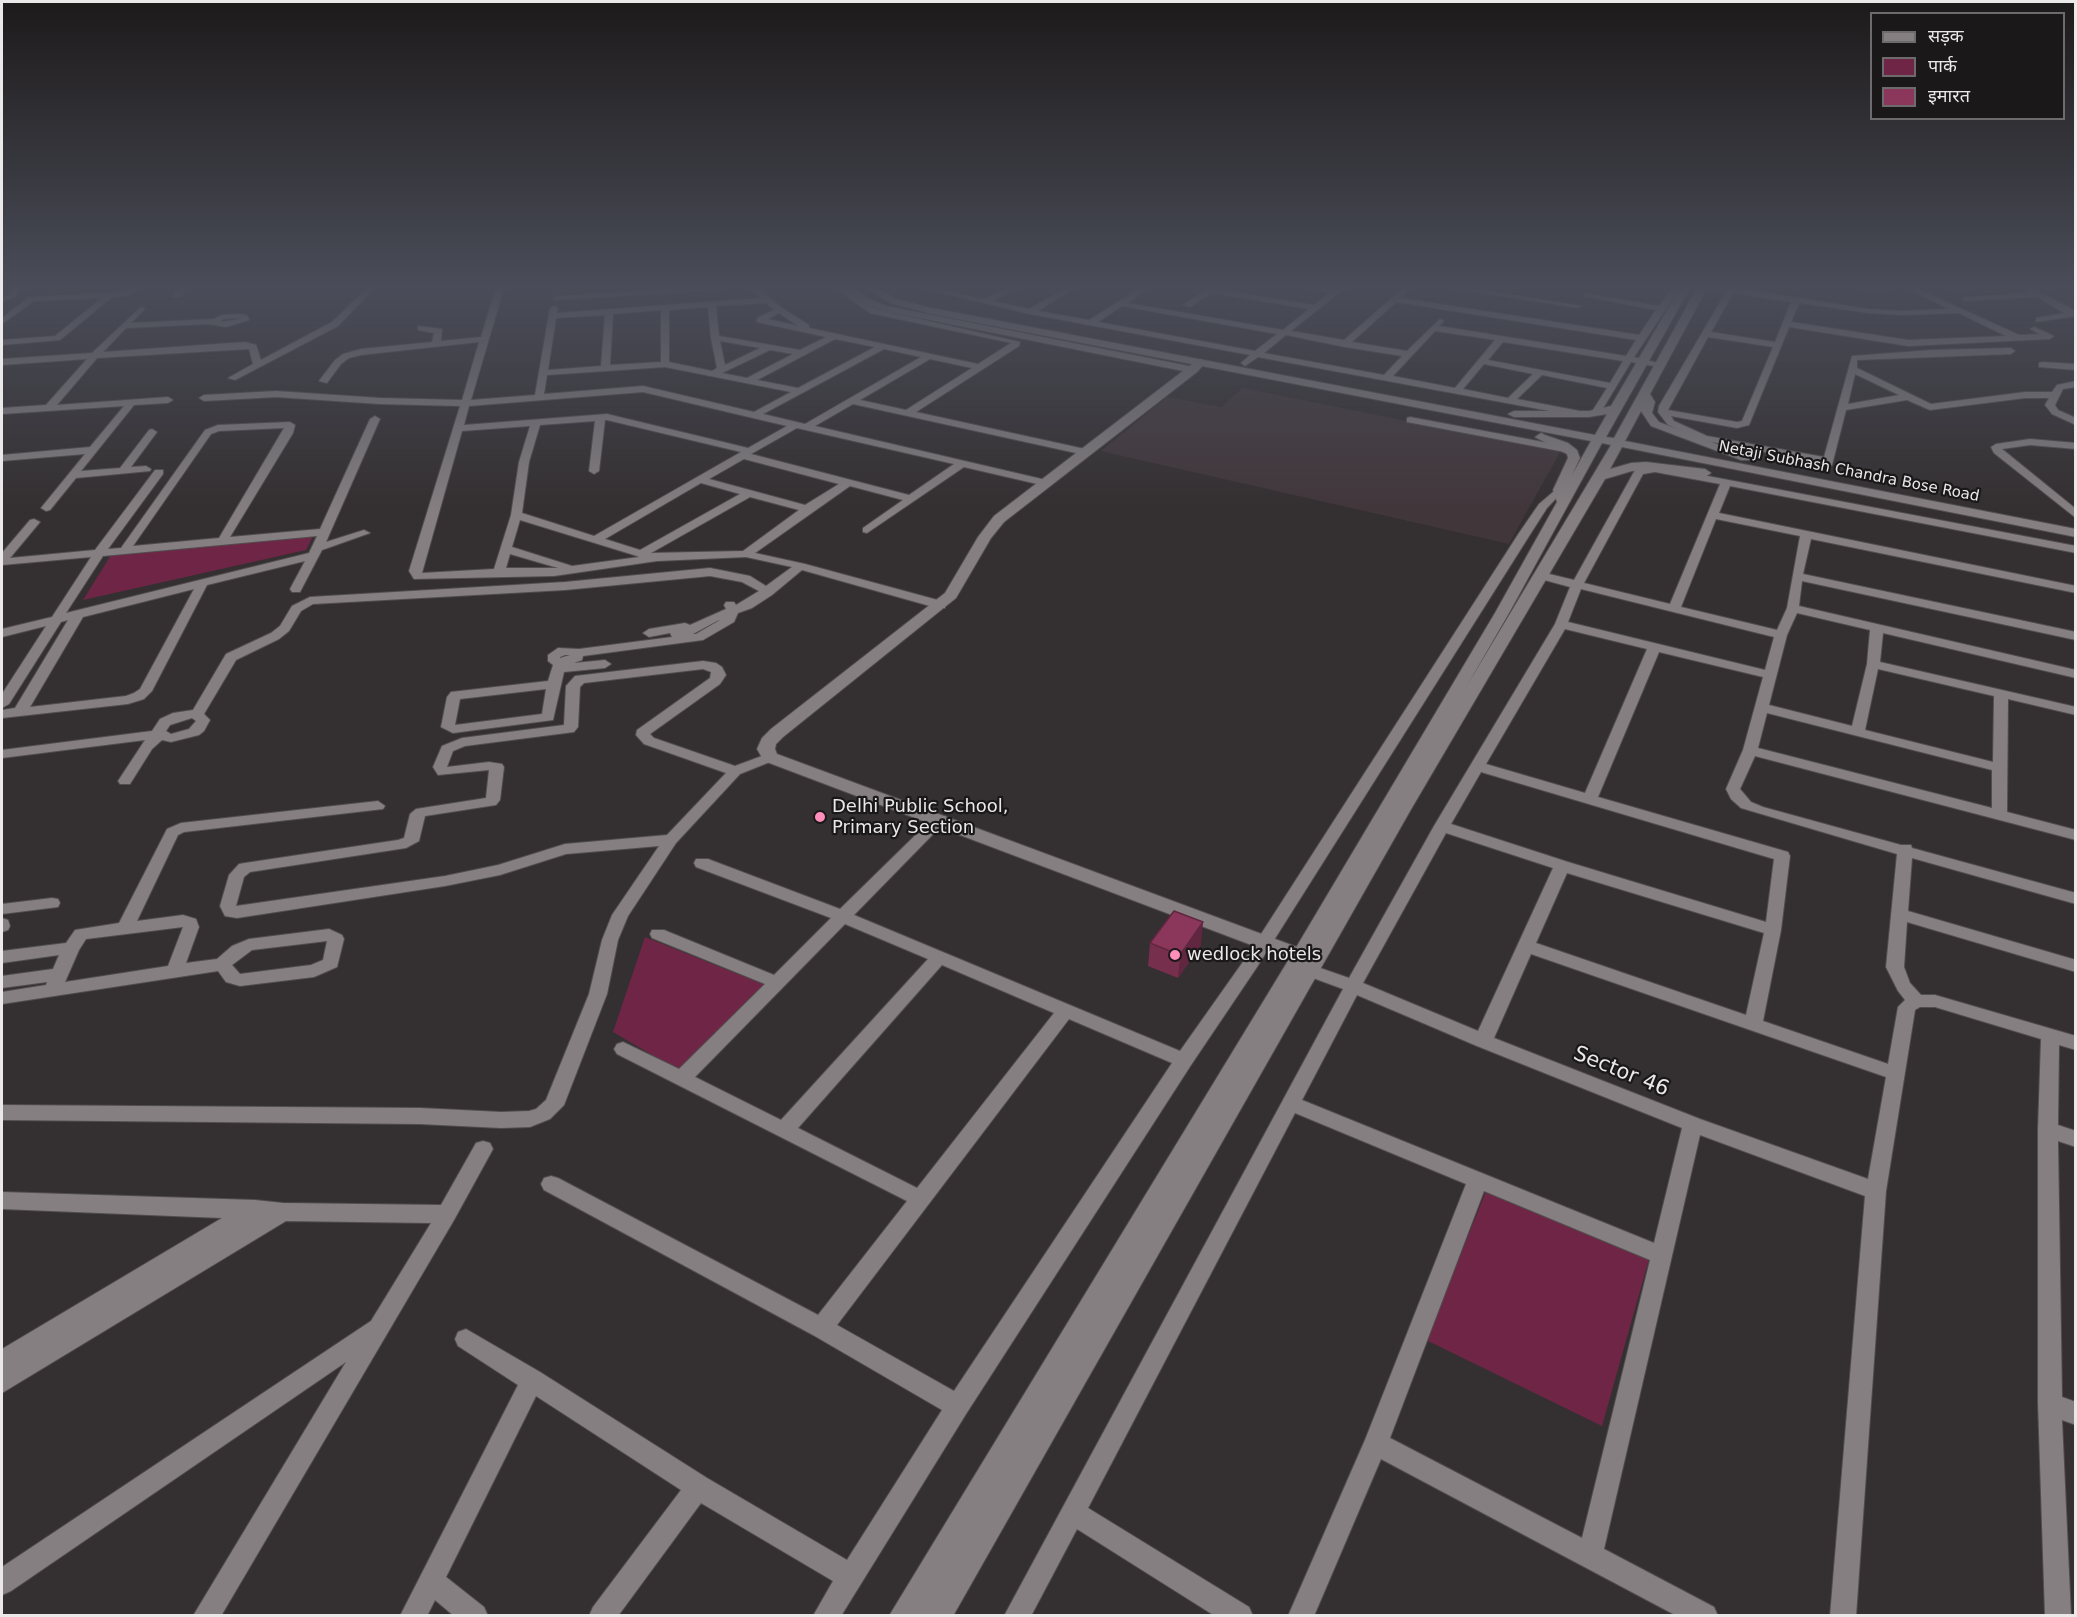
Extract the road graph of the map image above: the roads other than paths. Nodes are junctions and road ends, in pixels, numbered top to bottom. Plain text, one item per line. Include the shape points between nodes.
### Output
1 (88, 363) edge
2 (263, 363) edge
3 (337, 363) edge
4 (478, 363) edge
5 (546, 363) edge
6 (605, 363) edge
7 (717, 363) edge
8 (734, 363) edge
9 (782, 363) edge
10 (851, 363) edge
11 (916, 363) edge
12 (961, 363) edge
13 (986, 363) edge
14 (1183, 363) edge
15 (1187, 363) edge
16 (1247, 363) edge
17 (1315, 363) edge
18 (1399, 363) edge
19 (1479, 363) edge
20 (1494, 363) edge
21 (1626, 363) edge
22 (1641, 363) edge
23 (1656, 363) edge
24 (1689, 363) edge
25 (1770, 363) edge
26 (1853, 363) edge
27 (665, 364) joint
28 (1659, 364) joint
29 (2042, 365) dead end
30 (258, 366) joint
31 (1197, 366) junction
32 (980, 367) junction
33 (2076, 367) edge
34 (605, 368) junction
35 (1851, 369) junction
36 (718, 371) junction
37 (1540, 372) junction
38 (544, 373) junction
39 (1300, 377) junction
40 (1387, 377) junction
41 (232, 378) dead end
42 (750, 380) junction
43 (324, 381) dead end
44 (1323, 381) junction
45 (2076, 384) edge
46 (1612, 386) junction
47 (1458, 390) junction
48 (800, 391) junction
49 (2057, 391) junction
50 (1644, 392) junction
51 (2076, 394) edge
52 (539, 397) junction
53 (1906, 397) junction
54 (204, 398) dead end
55 (168, 400) dead end
56 (1511, 400) junction
57 (853, 401) junction
58 (132, 402) junction
59 (466, 403) junction
60 (49, 408) junction
61 (1842, 408) junction
62 (1615, 409) junction
63 (2, 411) edge
64 (909, 412) junction
65 (1663, 412) junction
66 (1596, 413) junction
67 (1514, 414) junction
68 (1582, 414) junction
69 (755, 415) junction
70 (600, 418) junction
71 (375, 419) dead end
72 (1410, 420) dead end
73 (1499, 421) junction
74 (536, 422) junction
75 (2076, 422) edge
76 (800, 426) junction
77 (459, 428) junction
78 (152, 432) dead end
79 (1610, 437) junction
80 (1724, 445) junction
81 (2076, 446) edge
82 (92, 450) junction
83 (1570, 450) junction
84 (1085, 452) junction
85 (745, 453) junction
86 (1745, 457) junction
87 (2, 458) edge
88 (961, 464) junction
89 (146, 469) dead end
90 (124, 470) junction
91 (594, 471) dead end
92 (159, 472) dead end
93 (74, 475) junction
94 (1600, 476) junction
95 (701, 480) junction
96 (849, 482) junction
97 (1726, 482) junction
98 (1046, 483) junction
99 (1841, 487) junction
100 (749, 493) junction
101 (1562, 497) junction
102 (911, 499) junction
103 (157, 503) junction
104 (135, 505) junction
105 (46, 508) dead end
106 (807, 509) junction
107 (516, 515) junction
108 (1712, 515) junction
109 (2076, 515) edge
110 (2076, 521) edge
111 (33, 522) dead end
112 (867, 530) dead end
113 (324, 532) junction
114 (364, 533) dead end
115 (2076, 533) edge
116 (1806, 536) junction
117 (597, 539) junction
118 (222, 542) junction
119 (507, 549) junction
120 (2076, 550) edge
121 (124, 551) junction
122 (315, 552) junction
123 (99, 553) junction
124 (641, 554) junction
125 (746, 554) junction
126 (657, 558) junction
127 (2, 561) edge
128 (795, 565) junction
129 (575, 570) junction
130 (499, 572) junction
131 (1541, 576) junction
132 (1797, 576) junction
133 (202, 584) junction
134 (1577, 585) junction
135 (296, 589) dead end
136 (763, 589) junction
137 (2076, 590) edge
138 (941, 605) junction
139 (732, 608) junction
140 (1793, 608) junction
141 (1674, 609) junction
142 (78, 614) junction
143 (56, 620) junction
144 (1561, 624) junction
145 (1877, 626) junction
146 (2, 633) edge
147 (649, 635) dead end
148 (1781, 635) junction
149 (2076, 636) edge
150 (1653, 647) junction
151 (605, 664) dead end
152 (1873, 664) junction
153 (559, 666) junction
154 (2076, 674) edge
155 (1771, 675) junction
156 (553, 684) junction
157 (2001, 692) junction
158 (2, 704) edge
159 (1763, 708) junction
160 (2076, 711) edge
161 (20, 712) junction
162 (2, 714) edge
163 (197, 715) junction
164 (1858, 732) junction
165 (161, 735) junction
166 (1750, 750) junction
167 (2, 754) edge
168 (770, 757) junction
169 (1478, 766) junction
170 (2000, 768) junction
171 (735, 771) junction
172 (129, 781) dead end
173 (1590, 799) junction
174 (378, 806) dead end
175 (1999, 815) junction
176 (940, 819) junction
177 (1442, 826) junction
178 (2076, 834) edge
179 (671, 840) junction
180 (1905, 849) junction
181 (702, 863) dead end
182 (1562, 866) junction
183 (2076, 899) edge
184 (52, 903) dead end
185 (2, 909) edge
186 (1899, 914) junction
187 (844, 917) junction
188 (125, 928) junction
189 (1773, 930) junction
190 (658, 934) dead end
191 (1262, 942) junction
192 (1525, 946) junction
193 (71, 948) junction
194 (2, 957) edge
195 (940, 957) junction
196 (1305, 963) junction
197 (222, 964) junction
198 (2076, 966) edge
199 (174, 973) junction
200 (58, 974) junction
201 (2, 982) edge
202 (778, 982) junction
203 (1353, 986) junction
204 (52, 991) junction
205 (2, 998) edge
206 (1917, 1001) junction
207 (1066, 1010) junction
208 (1753, 1024) junction
209 (2050, 1034) junction
210 (1483, 1041) junction
211 (2076, 1043) edge
212 (623, 1049) dead end
213 (1184, 1060) junction
214 (1894, 1073) junction
215 (681, 1079) junction
216 (1291, 1103) junction
217 (2, 1113) edge
218 (1693, 1124) junction
219 (2048, 1129) junction
220 (784, 1130) junction
221 (2076, 1139) edge
222 (483, 1149) dead end
223 (1478, 1179) junction
224 (551, 1184) dead end
225 (1876, 1191) junction
226 (921, 1199) junction
227 (3, 1201) edge
228 (255, 1209) junction
229 (283, 1212) junction
230 (447, 1214) junction
231 (1660, 1255) junction
232 (379, 1327) junction
233 (821, 1328) junction
234 (466, 1339) dead end
235 (2, 1360) edge
236 (532, 1380) junction
237 (2, 1382) edge
238 (2050, 1403) junction
239 (958, 1406) junction
240 (2076, 1414) edge
241 (1376, 1443) junction
242 (698, 1487) junction
243 (1073, 1513) junction
244 (1590, 1557) junction
245 (850, 1576) junction
246 (430, 1580) junction
247 (2, 1582) edge
248 (2059, 1615) edge
249 (206, 1616) edge
250 (413, 1616) edge
251 (475, 1616) edge
252 (602, 1616) edge
253 (826, 1616) edge
254 (905, 1616) edge
255 (935, 1616) edge
256 (1017, 1616) edge
257 (1239, 1616) edge
258 (1301, 1616) edge
259 (1705, 1616) edge
260 (1843, 1616) edge

1 - 60 street
2 - 30 street
3 - 43 street
4 - 59 street
5 - 38 street
6 - 34 street
7 - 36 street
8 - 36 street
9 - 42 street
10 - 48 street
11 - 57 street
12 - 32 street
13 - 32 street
14 - 31 main road
15 - 31 main road
16 - 39 main road
17 - 40 street
18 - 40 street
19 - 47 street
20 - 37 street
21 - 46 street
22 - 62 main road
23 - 28 street
24 - 65 street
25 - 65 street via 1746,423
26 - 35 street
27 - 34 street
27 - 36 street
28 - 50 main road
29 - 33 street
30 - 41 street
31 - 39 main road
31 - 84 main road
32 - 64 street
34 - 38 street
35 - 53 street
35 - 61 street
36 - 42 street
37 - 46 street
37 - 56 street
38 - 52 street
39 - 44 main road
40 - 47 street
42 - 48 street
44 - 67 main road
44 - 73 main road
45 - 49 street
46 - 66 street
47 - 56 street
48 - 69 street
49 - 51 street
49 - 53 street via 1934,407
49 - 75 street via 2050,405 2055,412
50 - 79 main road
50 - 80 main road via 1649,402 1646,413 1655,424 1678,435
52 - 59 street
52 - 69 street via 643,388
53 - 61 street
54 - 59 street via 265,394
55 - 58 street
56 - 68 street
57 - 64 street
57 - 76 street
58 - 60 street
58 - 82 street
59 - 77 street
60 - 63 street
61 - 80 street via 1827,463
62 - 66 main road
62 - 79 main road
64 - 84 street
65 - 80 street via 1684,431
66 - 68 main road
67 - 68 main road
67 - 79 main road
69 - 76 street
70 - 74 street
70 - 85 street via 617,419
70 - 91 street
71 - 113 street
72 - 83 street
73 - 79 main road
73 - 83 main road
74 - 77 street
74 - 107 street via 524,462
76 - 85 street
76 - 88 street
77 - 130 street via 416,575 421,578
78 - 90 street
79 - 86 main road, Netaji Subhash Chandra Bose Road
79 - 94 main road
79 - 99 main road, Netaji Subhash Chandra Bose Road
79 - 101 main road
80 - 86 main road
81 - 109 street via 2030,442 1996,447
82 - 87 street
82 - 93 street
83 - 101 main road via 1574,458
84 - 98 main road
85 - 95 street
85 - 96 street
86 - 110 main road, Netaji Subhash Chandra Bose Road
88 - 98 street
88 - 102 street
89 - 90 street
90 - 93 street
92 - 104 street
93 - 105 street
94 - 99 main road via 1631,467 1660,466 1772,483
94 - 131 main road
95 - 100 street
95 - 117 street
96 - 102 street
96 - 106 street
97 - 108 street
97 - 120 street
97 - 134 street via 1655,469 1639,472
98 - 138 main road via 991,527 951,595
99 - 115 main road, Netaji Subhash Chandra Bose Road
100 - 106 street
100 - 124 street
101 - 191 street via 1543,506 1524,533
101 - 196 main road
102 - 112 street
103 - 104 street
103 - 118 street via 208,432 218,428 290,425
103 - 121 street
104 - 123 street
106 - 125 street
107 - 117 street
107 - 119 street
108 - 116 street
108 - 141 street
111 - 127 street
113 - 118 street
113 - 122 street
114 - 122 street
116 - 132 street
116 - 137 street
117 - 124 street
118 - 121 street
119 - 129 street
119 - 130 street
121 - 123 street
122 - 133 street
122 - 135 street
123 - 127 street
123 - 143 street
124 - 126 street
125 - 126 street
125 - 128 street
126 - 129 street
128 - 136 street
128 - 138 street
129 - 130 street
131 - 134 street
131 - 196 main road
132 - 140 street
132 - 149 street
133 - 142 street
133 - 161 street via 139,696
134 - 141 street
134 - 144 street
136 - 139 street
136 - 163 street via 746,579 710,572 554,587 310,601 296,609 275,636 231,657
138 - 168 main road via 777,733 768,742
139 - 147 street via 710,613 682,629
139 - 153 street via 727,622 699,637 576,653 567,650 556,653 552,659
140 - 145 street
140 - 148 street
141 - 148 street
142 - 143 street
142 - 161 street
143 - 146 street
143 - 158 street
144 - 150 street
144 - 169 street
145 - 152 street
145 - 154 street
148 - 155 street
150 - 155 street
150 - 173 street
151 - 153 street
152 - 157 street
152 - 164 street
153 - 156 street
155 - 159 street
156 - 156 street via 456,695 448,727 547,718
157 - 160 street
157 - 170 street
159 - 164 street
159 - 166 street
161 - 162 street
163 - 165 street via 171,718 161,725
163 - 165 street via 203,720 194,732 179,737
164 - 170 street
165 - 167 street
165 - 172 street
166 - 175 street
166 - 180 street via 1733,789 1746,805
168 - 171 street
168 - 176 main road
169 - 173 street
169 - 177 street
170 - 175 street
171 - 179 street
171 - 179 street via 649,741 643,735 644,730 716,681 719,675 711,666 580,679 573,686 569,729 462,742 447,749 440,767 443,772 497,767 494,800 421,812 411,841 406,844 245,868 237,875 228,906 231,912 237,912 355,896 508,868 565,849
173 - 189 street via 1782,856
174 - 188 street via 176,830 170,834
175 - 178 street
176 - 187 street
176 - 191 main road
177 - 182 street
177 - 203 street
179 - 217 street via 620,915 598,994 554,1105 543,1114 530,1119 501,1120
180 - 183 street
180 - 186 street
181 - 187 street
182 - 189 street
182 - 192 street
184 - 185 street
186 - 198 street
186 - 206 street via 1895,967 1904,987
187 - 195 street
187 - 202 street
188 - 193 street via 81,934
188 - 199 street via 190,923
189 - 208 street
190 - 202 street
191 - 196 main road
191 - 213 street
192 - 208 street
192 - 210 street
193 - 194 street
193 - 200 street
195 - 207 street
195 - 220 street
196 - 203 street, Sector 46
196 - 254 main road
196 - 255 main road
197 - 197 street via 232,978 240,980 314,971 330,963 336,939 329,935 249,945
197 - 199 street
199 - 204 street
200 - 201 street
200 - 204 street
202 - 215 street
203 - 210 street, Sector 46
203 - 216 street
204 - 205 street
206 - 209 street via 1935,1000
206 - 214 street via 1907,1007
207 - 213 street
207 - 226 street
208 - 214 street
209 - 211 street
209 - 219 street
210 - 218 street, Sector 46
212 - 215 street
213 - 239 street
214 - 225 street
215 - 220 street
216 - 223 street
216 - 243 street
218 - 225 street, Sector 46
218 - 231 street
219 - 221 street
219 - 238 street
220 - 226 street
222 - 230 street
223 - 231 street
223 - 241 street
224 - 233 street
225 - 260 street
226 - 233 street
227 - 228 street
228 - 229 street
228 - 235 street
229 - 230 street
229 - 237 street
230 - 232 street
231 - 244 street
232 - 247 street
232 - 249 street
233 - 239 street
234 - 236 street
236 - 242 street
236 - 246 street
238 - 240 street
238 - 248 street
239 - 245 street
241 - 244 street
241 - 258 street
242 - 245 street
242 - 252 street
243 - 256 street
243 - 257 street
244 - 259 street
245 - 253 street
246 - 250 street
246 - 251 street

